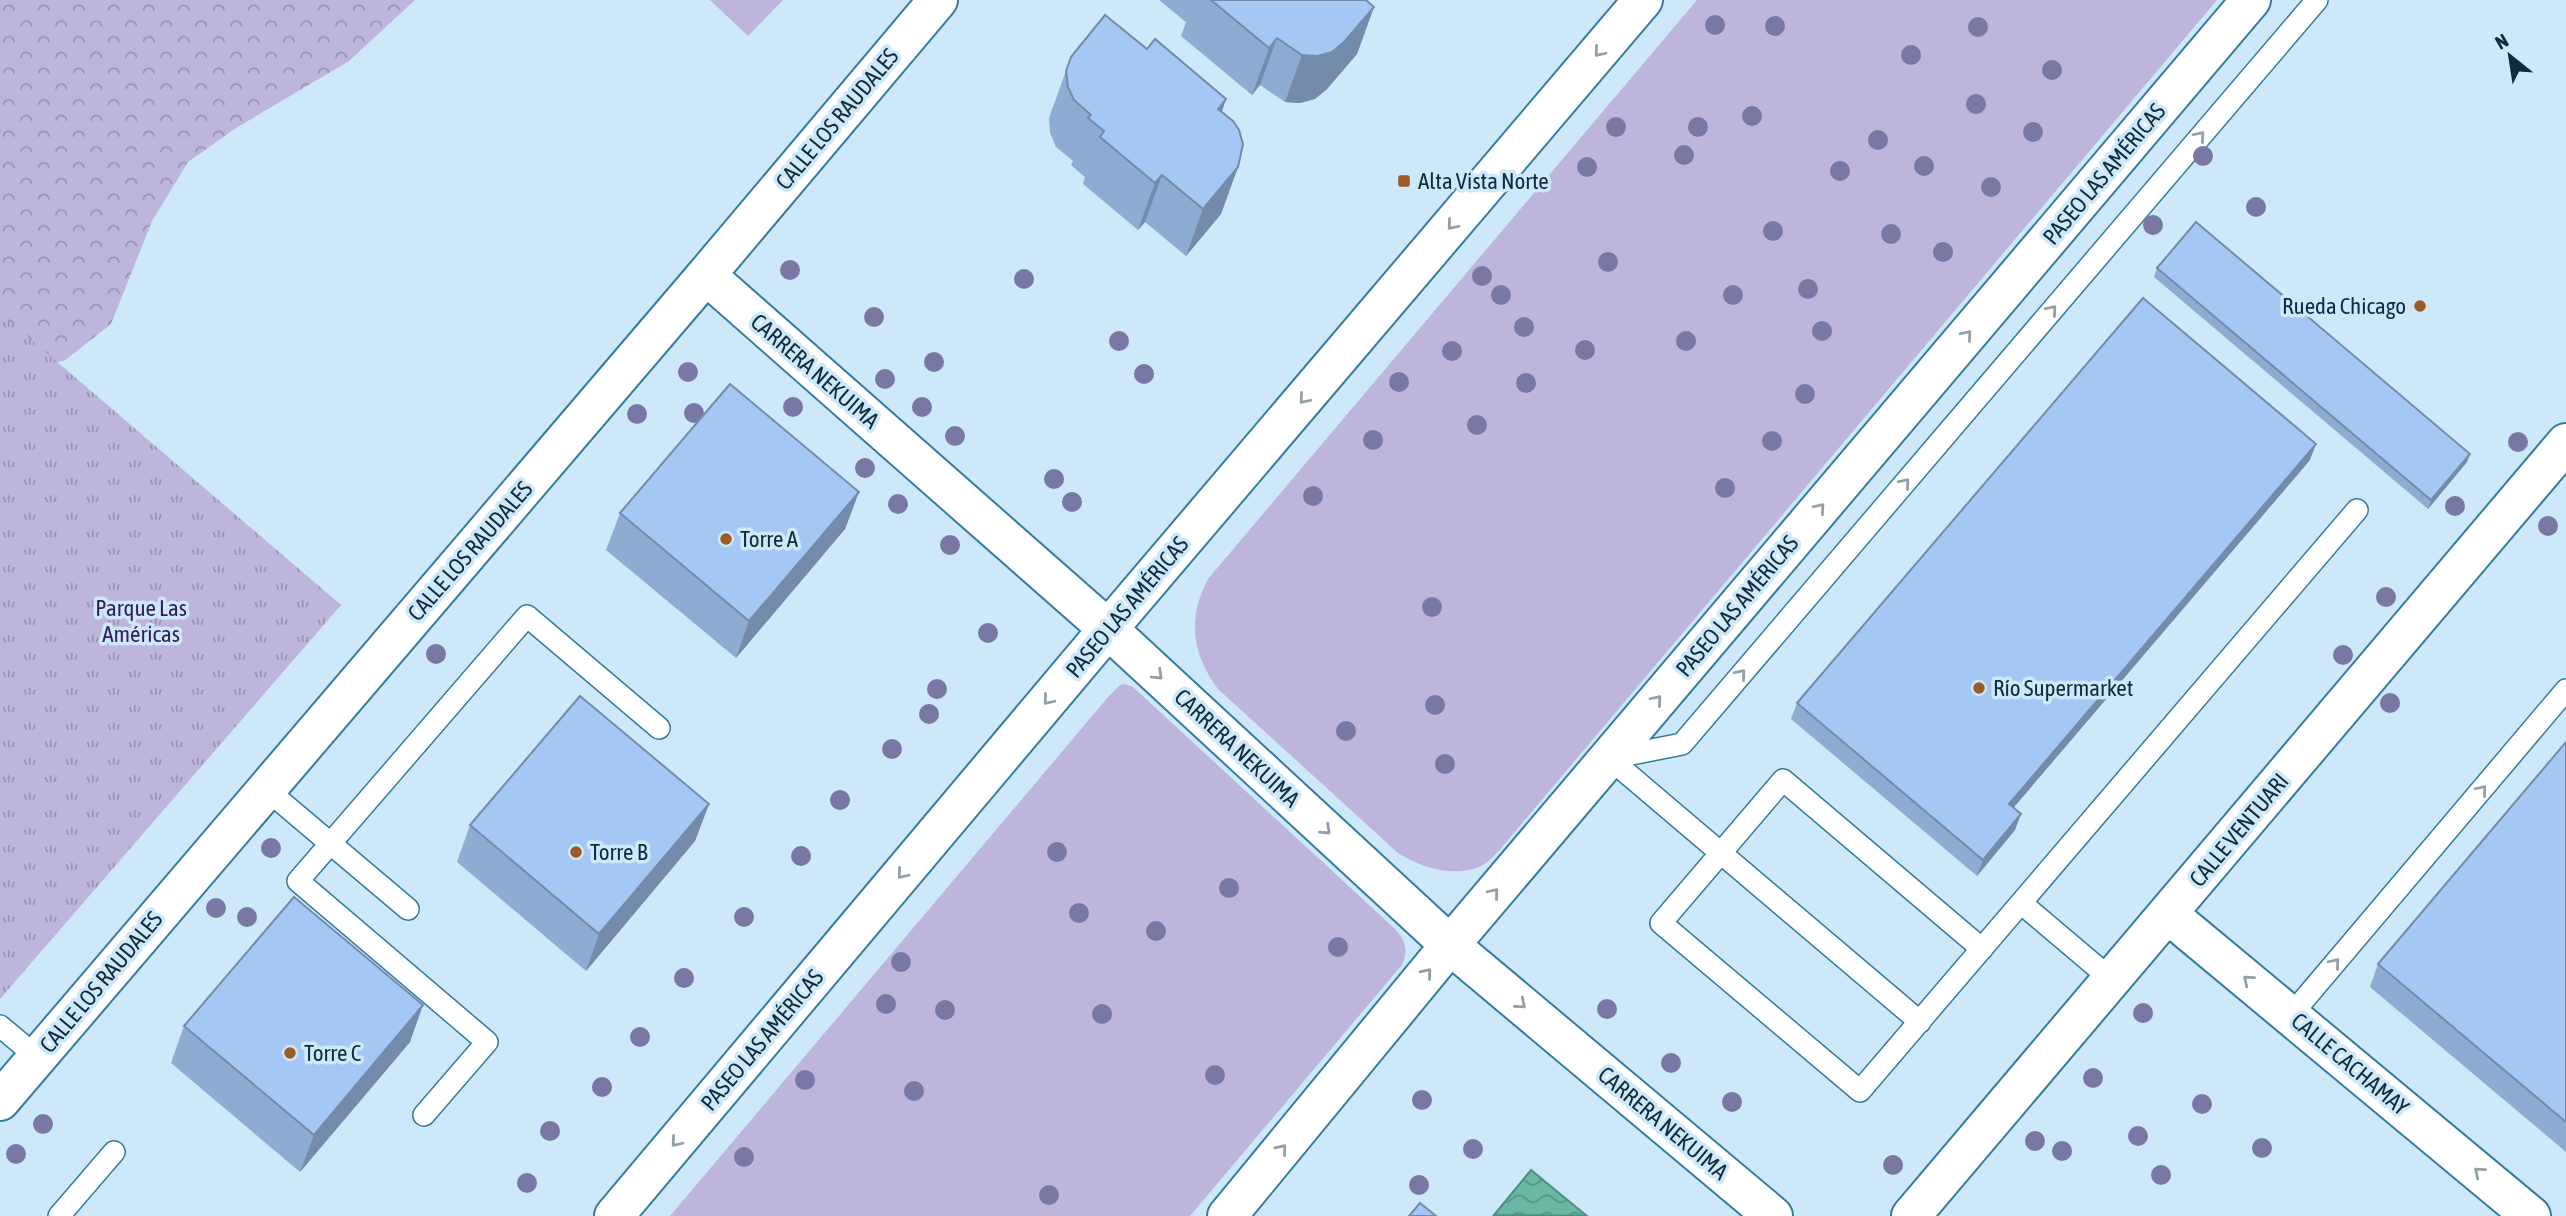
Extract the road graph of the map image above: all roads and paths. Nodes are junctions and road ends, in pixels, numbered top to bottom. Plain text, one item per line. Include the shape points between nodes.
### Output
1 (938, 0) edge
2 (1643, 0) edge
3 (2251, 0) edge
4 (2317, 0) edge
5 (706, 275) junction
6 (2566, 443) edge
7 (2357, 510) dead end
8 (1108, 629) junction
9 (2566, 690) edge
10 (659, 728) dead end
11 (1609, 758) junction
12 (267, 789) junction
13 (332, 842) junction
14 (1721, 853) junction
15 (2021, 903) junction
16 (408, 909) dead end
17 (2168, 914) junction
18 (1450, 945) junction
19 (1982, 949) junction
20 (2112, 980) junction
21 (2291, 1015) junction
22 (1920, 1022) junction
23 (0, 1026) edge
24 (37, 1057) junction
25 (0, 1101) edge
26 (424, 1115) dead end
27 (114, 1152) dead end
28 (59, 1216) edge
29 (614, 1216) edge
30 (1227, 1216) edge
31 (1773, 1216) edge
32 (1911, 1216) edge
33 (2531, 1216) edge

1 - 5 street, CALLE LOS RAUDALES
2 -> 8 street, PASEO LAS AMÉRICAS
11 -> 3 street, PASEO LAS AMÉRICAS
11 -> 4 lane via 1682,744
5 - 8 street, CARRERA NEKUIMA
5 - 12 street, CALLE LOS RAUDALES
6 - 17 street, CALLE VENTUARI
7 - 15 lane
8 -> 18 street, CARRERA NEKUIMA
8 -> 29 street, PASEO LAS AMÉRICAS
21 -> 9 lane
10 - 13 lane via 527,616
11 - 14 lane
18 -> 11 street, PASEO LAS AMÉRICAS
12 - 13 lane
12 - 24 street, CALLE LOS RAUDALES
13 - 16 lane
13 - 26 lane via 298,881 487,1042
14 - 19 lane via 1783,780
14 - 22 lane
14 - 22 lane via 1661,923 1860,1091
15 - 19 lane
15 - 20 lane
17 - 20 street, CALLE VENTUARI
21 -> 17 street, CALLE CACHAMAY
30 -> 18 street, PASEO LAS AMÉRICAS
18 -> 31 street, CARRERA NEKUIMA
19 - 22 lane
20 - 32 street, CALLE VENTUARI
33 -> 21 street, CALLE CACHAMAY
23 - 24 lane
24 - 25 street, CALLE LOS RAUDALES
27 - 28 lane

